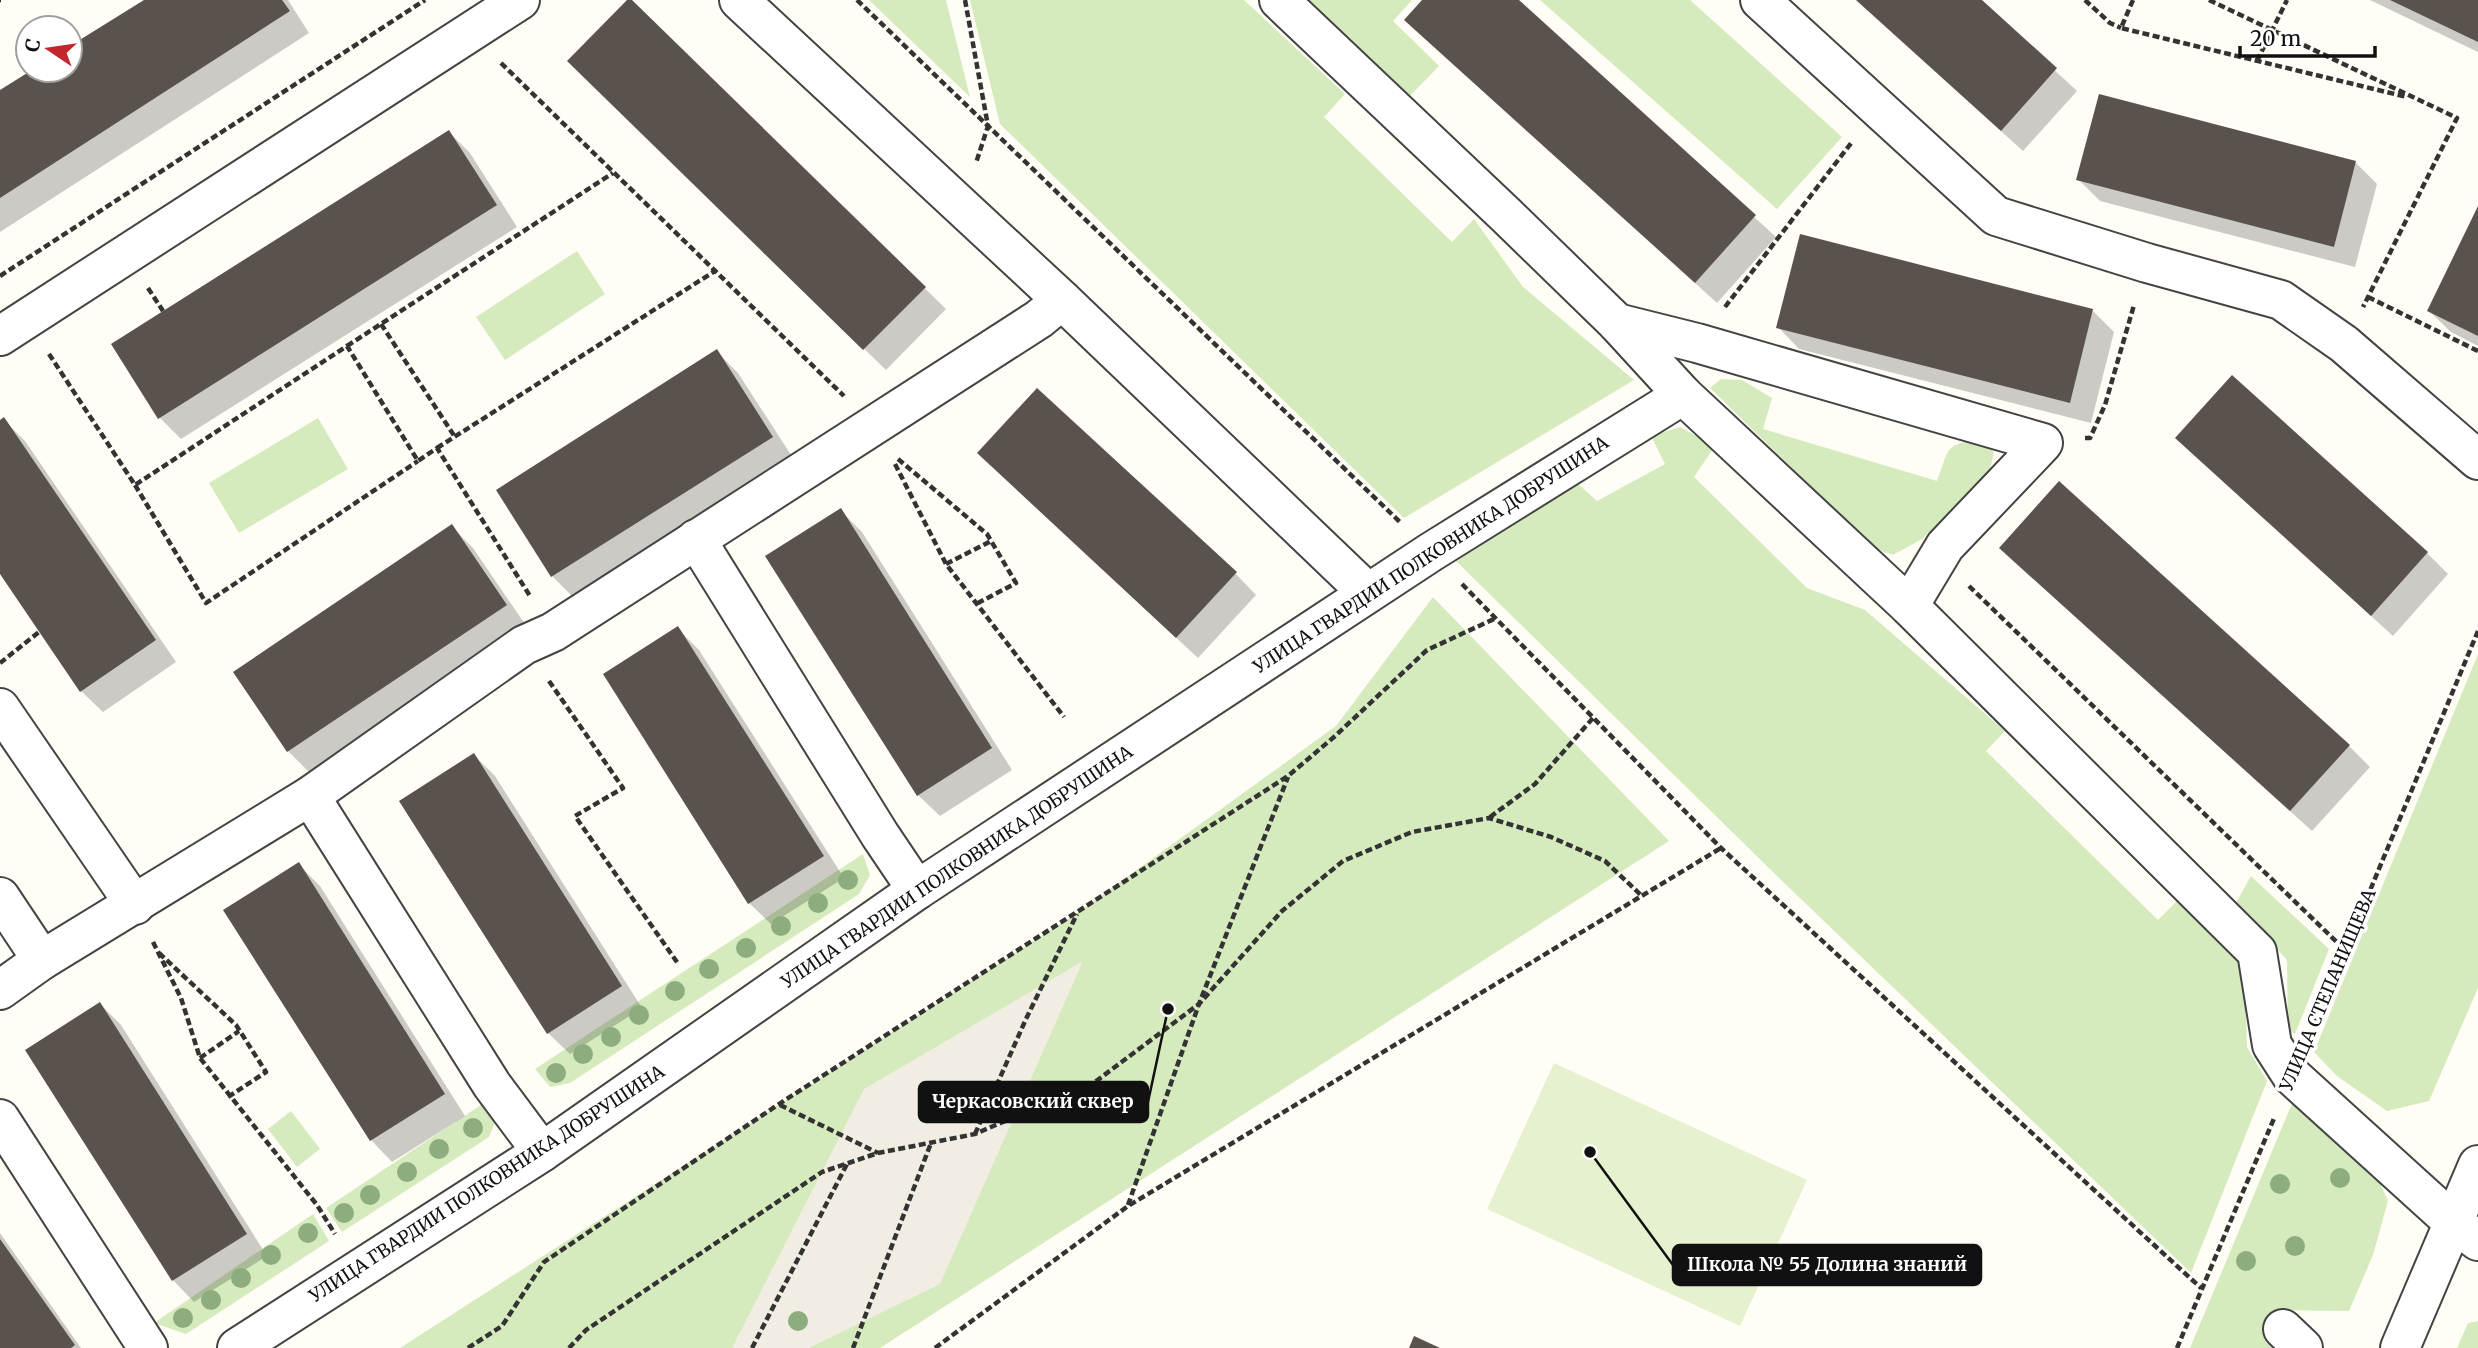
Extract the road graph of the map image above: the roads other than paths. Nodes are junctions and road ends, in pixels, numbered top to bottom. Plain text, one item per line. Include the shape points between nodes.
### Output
1 (520, 0) edge
2 (739, 0) edge
3 (1279, 0) edge
4 (1760, 0) edge
5 (1062, 300) junction
6 (1617, 323) junction
7 (0, 336) edge
8 (1683, 395) junction
9 (2478, 460) edge
10 (696, 539) junction
11 (1368, 593) junction
12 (1909, 607) junction
13 (0, 708) edge
14 (310, 796) junction
15 (918, 890) junction
16 (0, 897) edge
17 (135, 905) junction
18 (42, 960) junction
19 (0, 990) edge
20 (0, 1119) edge
21 (542, 1152) junction
22 (2478, 1165) edge
23 (2466, 1232) edge
24 (148, 1348) edge
25 (237, 1348) edge
26 (2400, 1348) edge

1 - 7 street
2 - 5 street
3 - 6 street
4 - 9 street via 1996,216 2281,300 2344,344
5 - 10 street via 881,438
5 - 11 street
6 - 8 street
6 - 12 street via 2043,443 1945,545
8 - 11 street, УЛИЦА ГВАРДИИ ПОЛКОВНИКА ДОБРУШИНА
8 - 12 street
10 - 14 street via 538,639
10 - 15 street
11 - 15 street, УЛИЦА ГВАРДИИ ПОЛКОВНИКА ДОБРУШИНА
12 - 23 street via 2257,952 2272,1045 2292,1076
13 - 17 street
14 - 17 street
14 - 21 street via 492,1086
15 - 21 street, УЛИЦА ГВАРДИИ ПОЛКОВНИКА ДОБРУШИНА
16 - 18 street
17 - 18 street
18 - 19 street
20 - 24 street
21 - 25 street, УЛИЦА ГВАРДИИ ПОЛКОВНИКА ДОБРУШИНА
22 - 23 street
23 - 26 street

